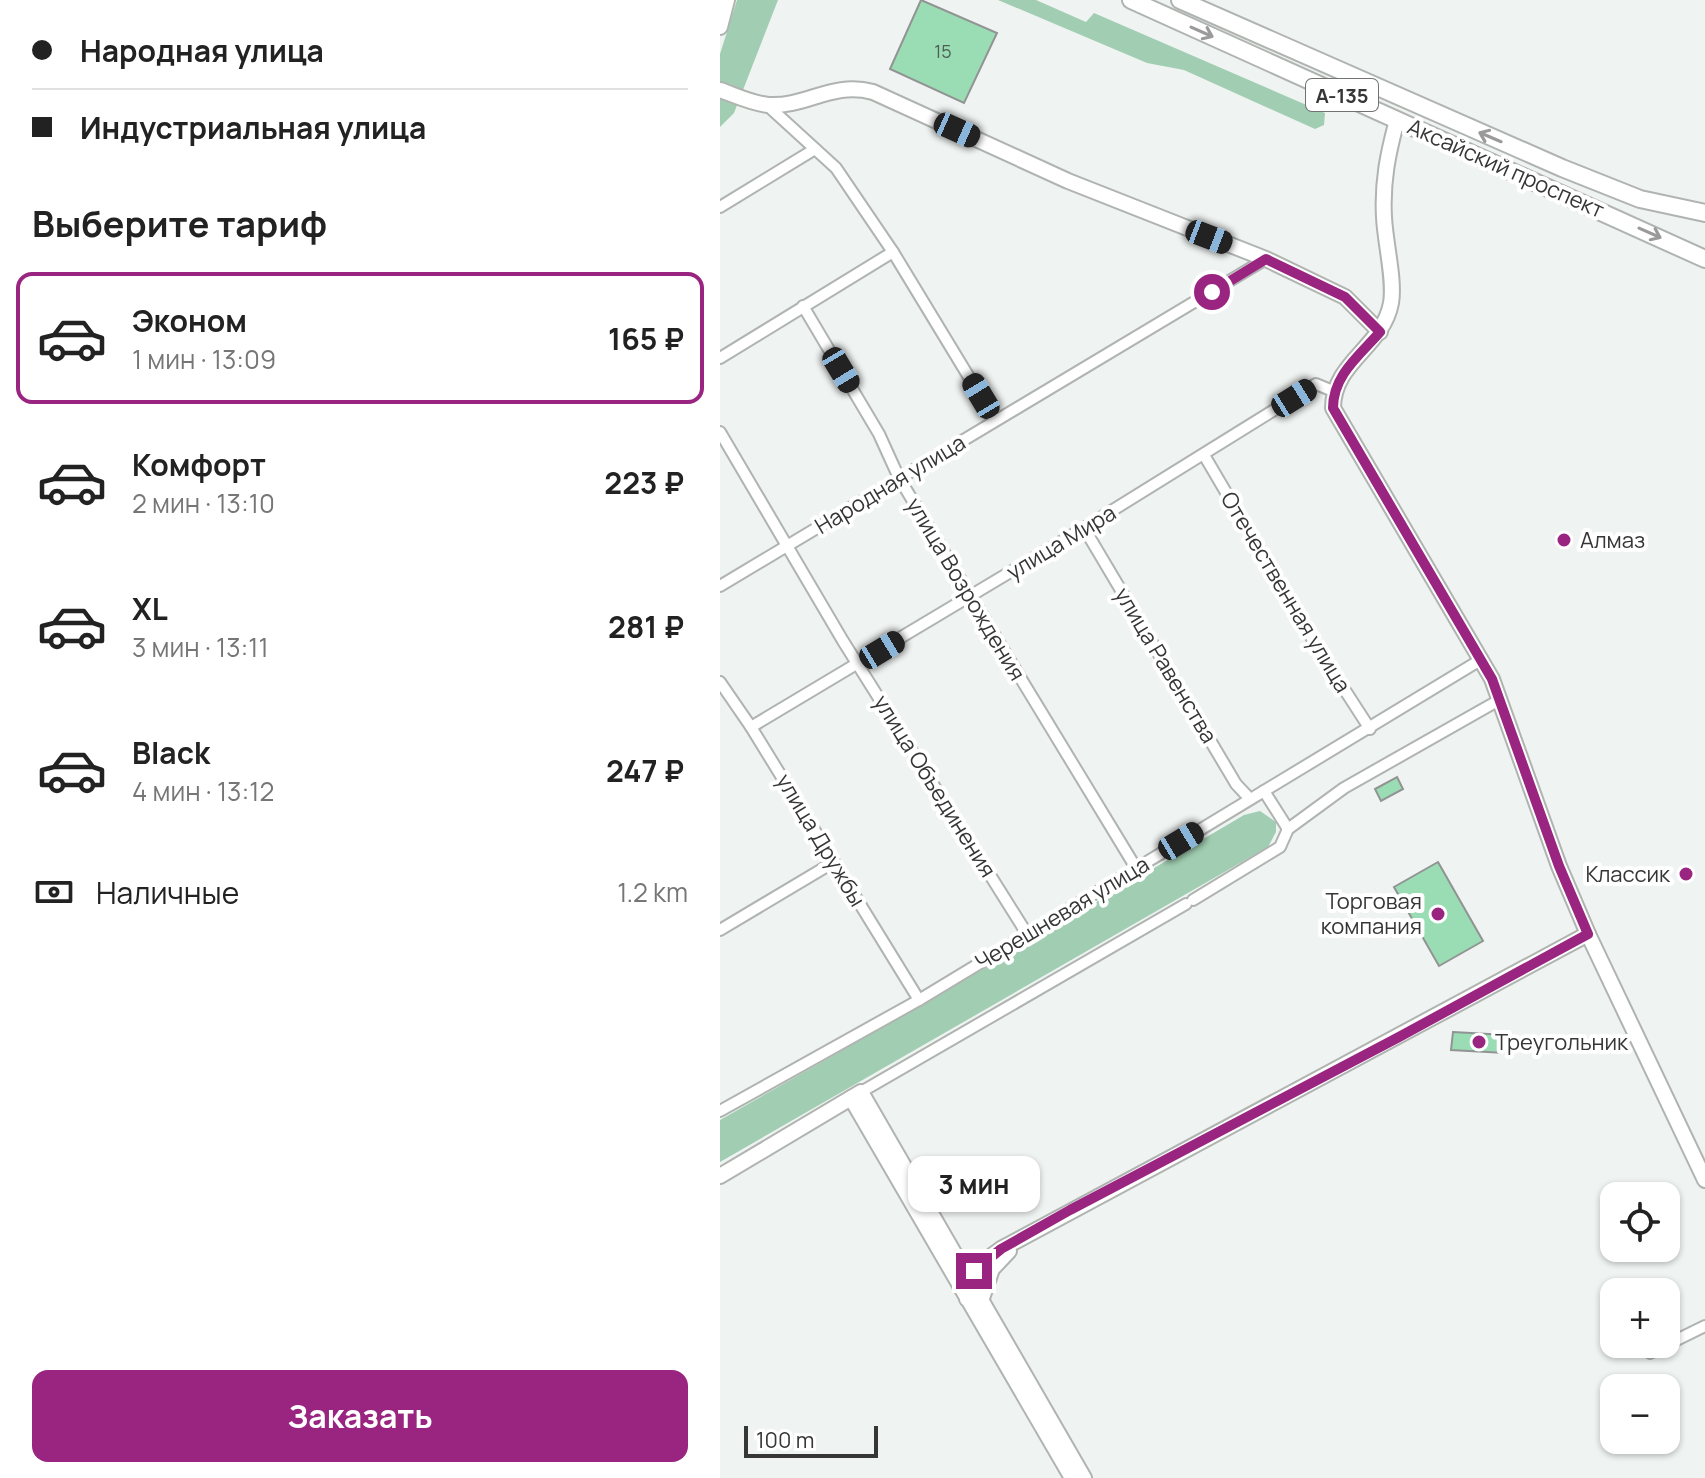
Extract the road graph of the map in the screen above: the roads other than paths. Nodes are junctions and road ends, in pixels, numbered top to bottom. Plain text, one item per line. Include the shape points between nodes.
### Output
1 (727, 0) edge
2 (1131, 0) edge
3 (1180, 0) edge
4 (720, 27) edge
5 (720, 90) edge
6 (767, 105) junction
7 (1397, 120) junction
8 (815, 149) junction
9 (720, 207) edge
10 (1705, 213) edge
11 (893, 252) junction
12 (1266, 259) junction
13 (1705, 259) edge
14 (803, 306) junction
15 (1380, 332) junction
16 (720, 358) edge
17 (1333, 391) junction
18 (995, 420) junction
19 (720, 432) edge
20 (1204, 455) junction
21 (899, 478) junction
22 (1084, 528) junction
23 (787, 545) junction
24 (720, 586) edge
25 (970, 597) junction
26 (1482, 659) junction
27 (860, 663) junction
28 (720, 682) edge
29 (1501, 699) junction
30 (751, 727) junction
31 (1370, 729) junction
32 (1264, 791) junction
33 (1250, 799) junction
34 (1288, 829) junction
35 (834, 862) junction
36 (1136, 868) junction
37 (720, 930) edge
38 (1027, 934) junction
39 (1588, 934) junction
40 (919, 1000) junction
41 (856, 1095) junction
42 (720, 1111) edge
43 (720, 1176) edge
44 (1705, 1180) edge
45 (1048, 1223) junction
46 (969, 1280) junction
47 (974, 1300) junction
48 (1705, 1326) edge
49 (1680, 1338) edge
50 (1071, 1469) edge
51 (1084, 1478) edge

1 - 4 street
2 -> 7 main road, Аксайский проспект / А-135
10 -> 3 main road, Аксайский проспект / А-135 via 1640,199 1562,168
5 - 6 street
6 - 8 street
6 - 12 street via 855,87 873,92 1068,181
7 -> 13 main road, Аксайский проспект / А-135
7 - 15 street via 1384,171 1392,302
8 - 9 street
8 - 11 street via 836,168
11 - 14 street
11 - 18 street
12 - 15 street via 1345,297
12 - 18 street, Народная улица
14 - 16 street
14 - 21 street, улица Возрождения
15 - 17 street
17 - 20 street, улица Мира via 1316,384
17 - 26 street via 1333,408
18 - 21 street, Народная улица
19 - 23 street, улица Объединения
20 - 22 street, улица Мира
20 - 31 street, Отечественная улица
21 - 23 street, Народная улица
21 - 25 street, улица Возрождения
22 - 25 street, улица Мира
22 - 33 street, улица Равенства via 1236,784
23 - 24 street, Народная улица
23 - 27 street, улица Объединения
25 - 27 street, улица Мира
25 - 36 street, улица Возрождения
26 - 29 street
26 - 31 street, Черешневая улица
27 - 30 street, улица Мира
27 - 38 street, улица Объединения
28 - 30 street, улица Дружбы
29 - 34 street via 1382,764
29 - 39 street
30 - 35 street, улица Дружбы
31 - 32 street, Черешневая улица
32 - 33 street, Черешневая улица
32 - 34 street
33 - 36 street, Черешневая улица
34 - 41 street via 1280,847
35 - 37 street
35 - 40 street, улица Дружбы
36 - 38 street, Черешневая улица
38 - 40 street, Черешневая улица
39 - 44 street
39 - 45 street
40 - 42 street, Черешневая улица
41 - 43 street
41 - 46 street
41 - 47 street
45 - 46 street via 983,1261
45 - 47 street via 1004,1255
46 - 47 street
47 - 50 street
48 - 49 street
50 - 51 street

